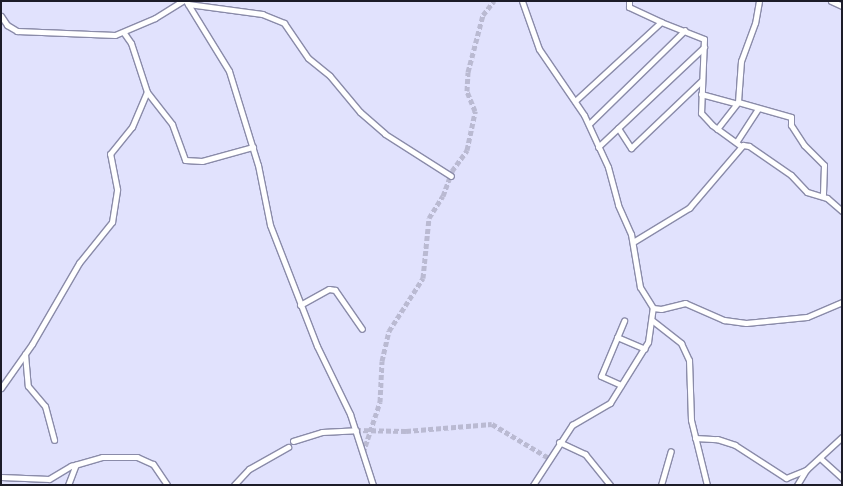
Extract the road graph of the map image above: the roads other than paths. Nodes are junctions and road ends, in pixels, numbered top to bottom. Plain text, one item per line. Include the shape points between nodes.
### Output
1 (182, 1) edge
2 (522, 1) edge
3 (629, 1) edge
4 (759, 1) edge
5 (831, 1) edge
6 (187, 3) edge
7 (842, 6) edge
8 (1, 16) edge
9 (661, 22) junction
10 (685, 30) junction
11 (124, 33) junction
12 (704, 47) junction
13 (701, 81) junction
14 (147, 92) junction
15 (701, 94) junction
16 (575, 101) junction
17 (736, 102) junction
18 (758, 108) junction
19 (589, 124) junction
20 (618, 128) junction
21 (717, 129) junction
22 (739, 144) junction
23 (253, 147) junction
24 (598, 147) junction
25 (450, 176) dead end
26 (823, 196) junction
27 (842, 211) edge
28 (632, 242) junction
29 (842, 302) edge
30 (300, 305) junction
31 (653, 308) junction
32 (624, 321) dead end
33 (653, 321) junction
34 (362, 329) dead end
35 (617, 337) junction
36 (645, 349) junction
37 (26, 353) junction
38 (621, 385) junction
39 (1, 388) edge
40 (356, 430) junction
41 (842, 437) edge
42 (695, 438) junction
43 (54, 440) dead end
44 (293, 441) dead end
45 (559, 442) junction
46 (288, 447) dead end
47 (671, 451) dead end
48 (820, 458) junction
49 (76, 464) junction
50 (806, 470) junction
51 (1, 477) edge
52 (842, 478) edge
53 (68, 485) edge
54 (167, 485) edge
55 (234, 485) edge
56 (373, 485) edge
57 (533, 485) edge
58 (610, 485) edge
59 (661, 485) edge
60 (706, 485) edge
61 (797, 485) edge

1 - 11 street
2 - 16 street via 539,49
3 - 9 street via 629,7
4 - 17 street via 755,23 742,56
5 - 7 street
6 - 23 street via 229,71
6 - 25 street via 262,14 284,23 308,58 330,76 360,112 385,134
8 - 11 street via 17,32
9 - 10 street
9 - 16 street
10 - 12 street via 703,37
10 - 19 street
11 - 14 street via 131,43
12 - 13 street
12 - 20 street
13 - 15 street
13 - 20 street via 631,148
14 - 23 street via 172,124 188,162
14 - 37 street via 132,128 110,154 117,189 114,218 71,275
15 - 17 street
15 - 21 street via 701,112
16 - 19 street
17 - 18 street
17 - 21 street
18 - 22 street
18 - 26 street via 791,117 791,125 804,145 824,165
19 - 24 street
20 - 24 street
21 - 22 street
22 - 26 street via 757,151 791,175 807,192
22 - 28 street via 689,208
23 - 30 street via 262,179 266,215
24 - 28 street
26 - 27 street
28 - 31 street via 640,287
29 - 31 street via 808,317 746,323 724,320 685,303 661,310
30 - 34 street via 329,289 335,290
30 - 40 street
31 - 33 street
32 - 35 street
33 - 36 street
33 - 42 street via 676,338 688,357
35 - 36 street
35 - 38 street via 601,376
36 - 38 street
37 - 39 street
37 - 43 street via 28,386 47,411
38 - 45 street via 607,406 578,419
40 - 44 street via 322,432
40 - 56 street
41 - 48 street
42 - 50 street via 718,439 735,445 786,478
42 - 60 street
45 - 57 street
45 - 58 street via 585,454
46 - 55 street via 248,469
47 - 59 street
48 - 50 street
48 - 52 street
49 - 51 street via 49,479
49 - 53 street
49 - 54 street via 107,456 142,458 153,464
50 - 61 street

